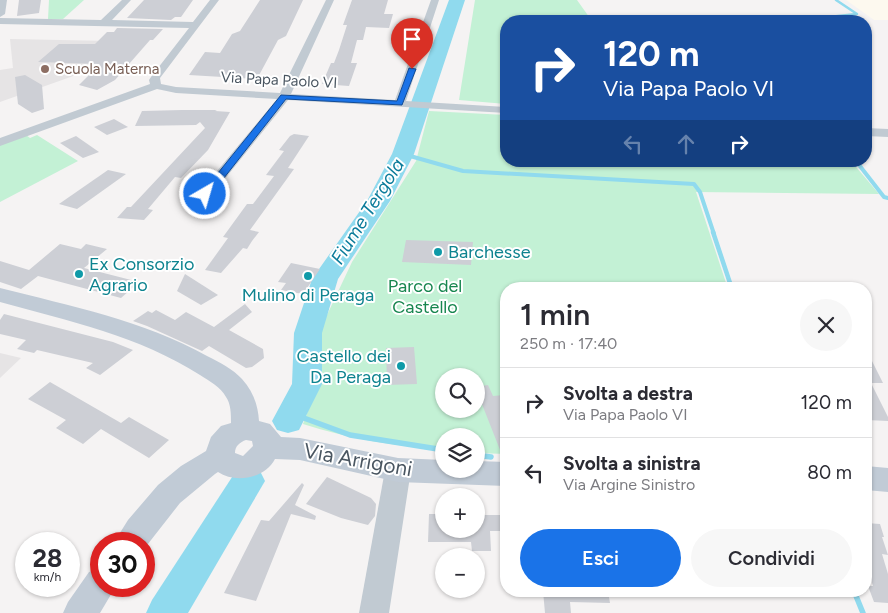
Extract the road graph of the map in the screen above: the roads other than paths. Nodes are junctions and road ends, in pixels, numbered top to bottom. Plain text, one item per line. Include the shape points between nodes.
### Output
1 (3, 0) edge
2 (127, 0) edge
3 (215, 0) edge
4 (330, 0) edge
5 (435, 0) edge
6 (0, 14) edge
7 (0, 21) edge
8 (104, 23) junction
9 (196, 25) junction
10 (156, 86) junction
11 (284, 96) junction
12 (405, 104) junction
13 (500, 110) edge
14 (872, 132) edge
15 (888, 133) edge
16 (0, 142) edge
17 (202, 204) dead end
18 (0, 295) edge
19 (246, 429) junction
20 (269, 448) junction
21 (220, 456) junction
22 (398, 470) junction
23 (500, 474) edge
24 (872, 479) edge
25 (888, 480) edge
26 (138, 532) edge
27 (91, 597) edge
28 (80, 613) edge
29 (374, 613) edge

1 - 6 street
2 - 8 street
3 - 9 street
4 - 11 street
5 - 12 street
7 - 8 street
8 - 9 street
9 - 10 street via 154,80
10 - 11 street, Via Papa Paolo VI
10 - 16 street
11 - 12 street, Via Papa Paolo VI
11 - 17 street via 205,194
12 - 13 street, Via Papa Paolo VI
14 - 15 street
18 - 19 main road via 114,326 185,354 233,386 245,413
19 - 20 main road via 265,435
19 - 21 main road via 225,439
20 - 21 main road via 259,461 244,466 230,465
20 - 22 main road, Via Arrigoni via 300,449
21 - 26 main road via 172,489
22 - 23 main road, Via Arrigoni
22 - 29 street
24 - 25 main road
27 - 28 main road

